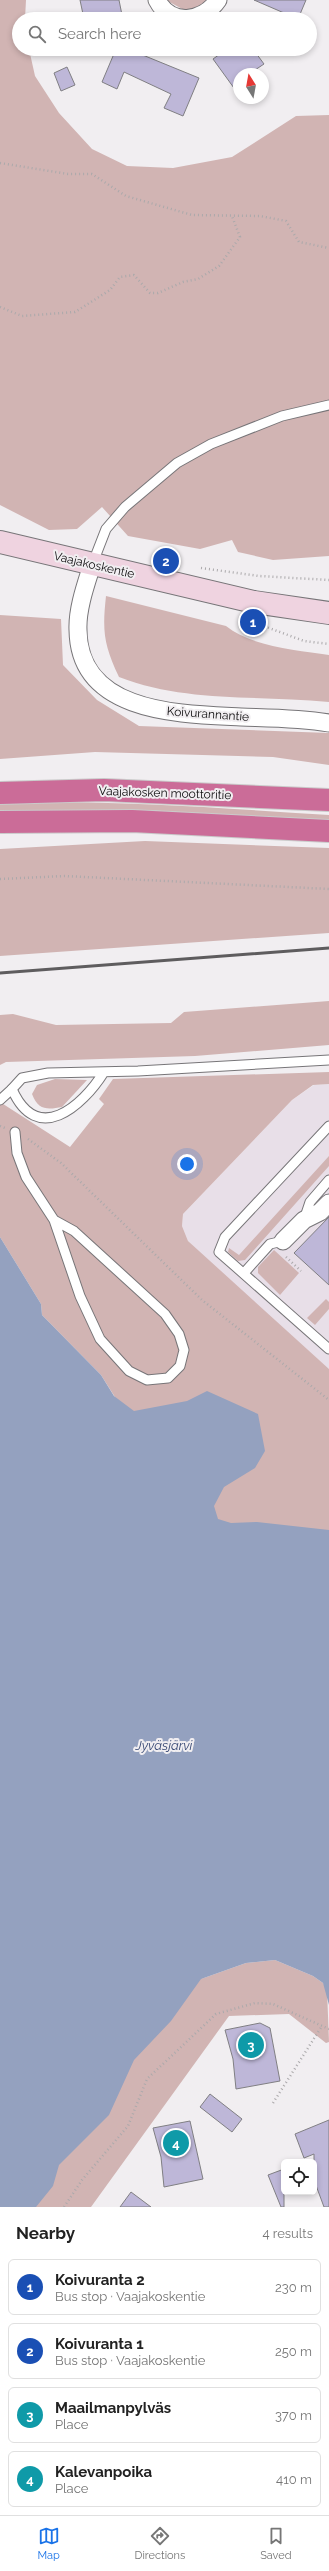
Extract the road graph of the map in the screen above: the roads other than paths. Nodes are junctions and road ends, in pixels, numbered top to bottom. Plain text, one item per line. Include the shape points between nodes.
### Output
1 (156, 0) edge
2 (218, 0) edge
3 (166, 12) edge
4 (208, 12) edge
5 (329, 405) edge
6 (0, 542) edge
7 (92, 565) junction
8 (329, 613) edge
9 (329, 723) edge
10 (0, 793) edge
11 (329, 800) edge
12 (0, 822) edge
13 (329, 831) edge
14 (329, 1060) edge
15 (104, 1072) junction
16 (12, 1089) junction
17 (0, 1100) edge
18 (329, 1126) edge
19 (15, 1132) road end
20 (329, 1180) edge
21 (329, 1203) edge
22 (54, 1220) junction
23 (304, 1220) junction
24 (282, 1242) joint
25 (244, 1273) junction
26 (329, 1349) edge

1 - 3 street
2 - 4 street
5 - 7 lane via 282,416 212,444 177,463 125,507 106,528
6 - 7 main road, Vaajakoskentie
7 - 8 main road, Vaajakoskentie via 254,602
7 - 9 street, Koivurannantie via 77,629 80,647 91,672 117,695 133,704 180,715 286,718
10 - 11 highway, Vaajakosken moottoritie via 104,790
12 - 13 highway via 132,821
14 - 15 lane
15 - 16 lane via 48,1073 22,1078
15 - 16 lane via 94,1088 75,1107 60,1117 46,1118 33,1114 17,1100
16 - 17 lane
18 - 25 lane via 225,1237 220,1252
19 - 22 lane via 17,1153 26,1177
20 - 23 lane via 310,1202
21 - 23 street via 320,1212
22 - 22 lane via 80,1296 100,1339 129,1371 147,1380 168,1378 180,1366 184,1350 179,1334 165,1314 74,1231
23 - 24 street
24 - 25 lane via 270,1244
25 - 26 lane

